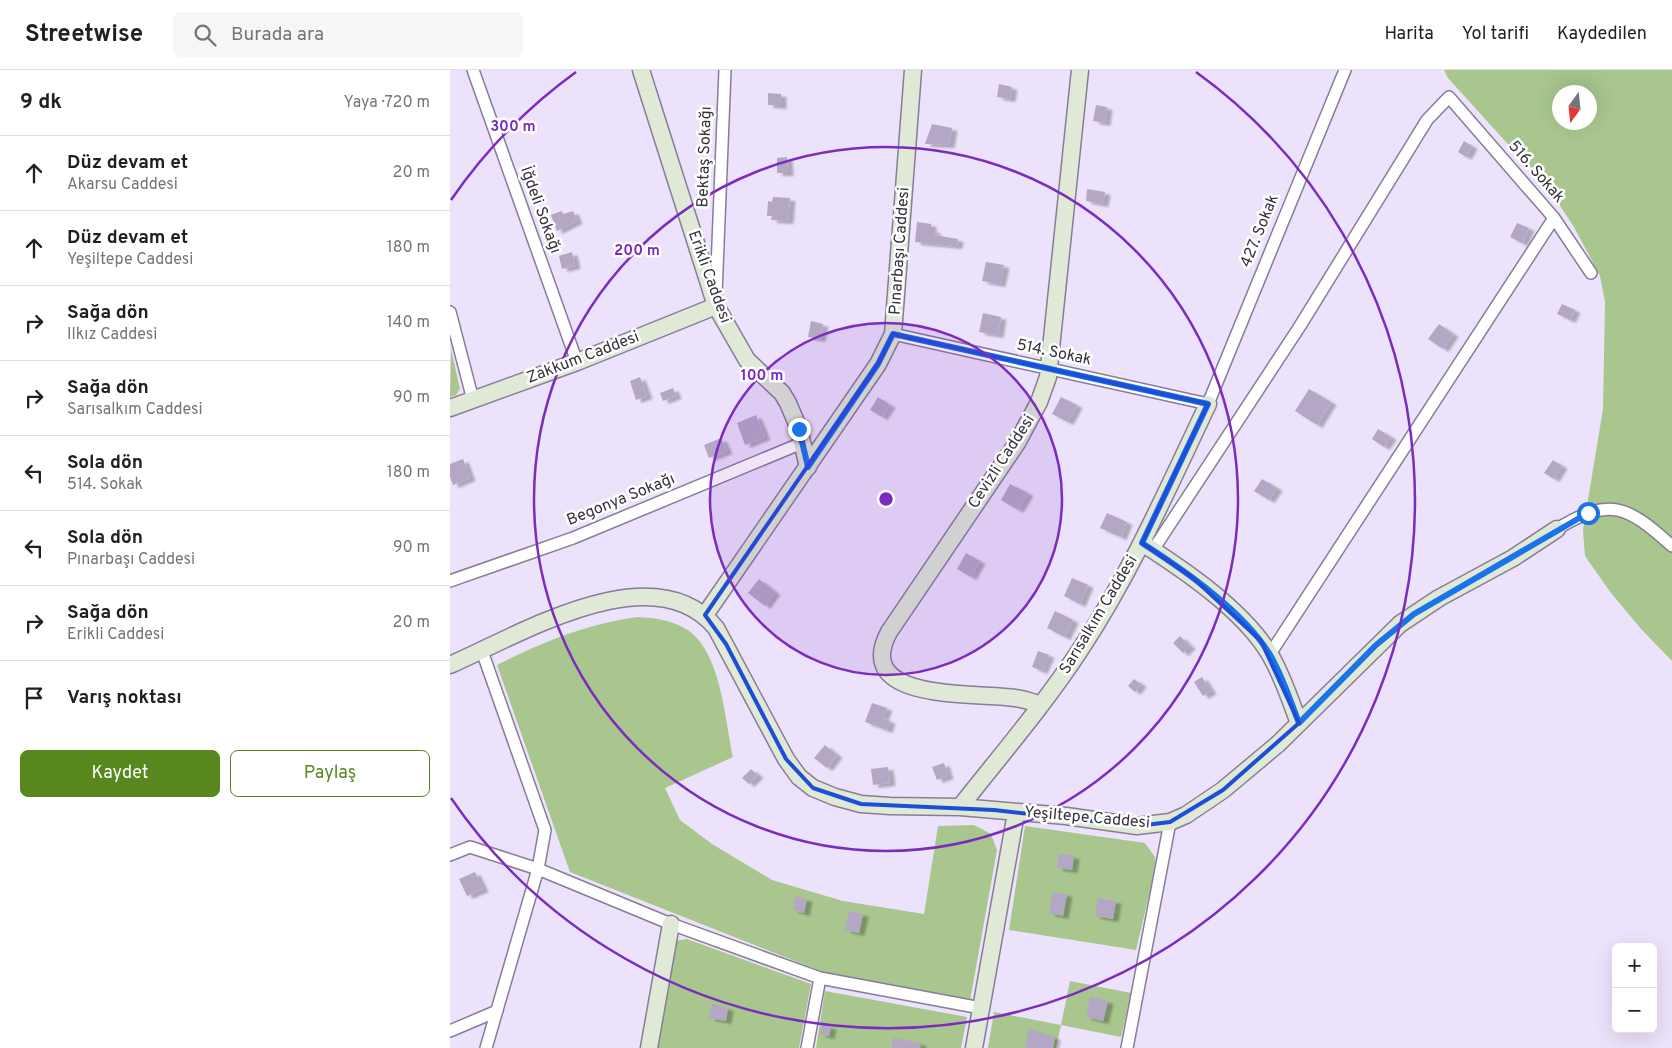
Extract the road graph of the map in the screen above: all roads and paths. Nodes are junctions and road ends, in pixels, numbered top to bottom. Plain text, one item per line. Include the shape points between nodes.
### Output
1 (473, 70) edge
2 (641, 70) edge
3 (725, 70) edge
4 (914, 70) edge
5 (1080, 70) edge
6 (1345, 70) edge
7 (1554, 218) junction
8 (1592, 273) dead end
9 (716, 306) junction
10 (450, 312) edge
11 (893, 334) junction
12 (577, 362) junction
13 (1048, 369) junction
14 (473, 400) junction
15 (1208, 404) junction
16 (450, 408) edge
17 (802, 443) junction
18 (808, 467) junction
19 (1557, 529) joint
20 (1147, 546) junction
21 (1672, 546) edge
22 (450, 581) edge
23 (705, 615) junction
24 (482, 651) junction
25 (1270, 654) junction
26 (450, 665) edge
27 (1040, 705) junction
28 (1299, 723) junction
29 (960, 806) junction
30 (1016, 812) junction
31 (1170, 822) junction
32 (450, 855) edge
33 (538, 869) junction
34 (671, 924) junction
35 (820, 978) junction
36 (981, 1008) junction
37 (497, 1011) junction
38 (450, 1031) edge
39 (486, 1048) edge
40 (649, 1048) edge
41 (806, 1048) edge
42 (974, 1048) edge
43 (1127, 1048) edge

1 - 12 street, İğdeli Sokağı
2 - 9 street, Erikli Caddesi
3 - 9 street, Bektaş Sokağı
4 - 11 street, Pınarbaşı Caddesi
5 - 13 street, Cevizli Caddesi
6 - 15 street, 427. Sokak
7 - 8 street, 516. Sokak
7 - 20 street, 516. Sokak via 1449,97 1427,120 1300,326
7 - 25 street
9 - 12 street, Zakkum Caddesi
9 - 17 street, Erikli Caddesi via 747,360 782,393
10 - 14 street
11 - 13 street, 514. Sokak
11 - 18 street, Pınarbaşı Caddesi via 878,364
12 - 14 street, Zakkum Caddesi
13 - 15 street, 514. Sokak
13 - 27 street, Cevizli Caddesi via 1039,402 1017,443 889,632 882,649 885,669 906,685 1014,698
14 - 16 street, Zakkum Caddesi
15 - 20 street, Sarısalkım Caddesi
17 - 18 street, Erikli Caddesi
17 - 22 street, Begonya Sokağı via 572,538
18 - 23 street, Pınarbaşı Caddesi
19 - 21 street via 1588,513 1612,509 1636,516
19 - 28 street, Yeşiltepe Caddesi via 1400,624
20 - 25 street via 1225,604
20 - 27 street, Sarısalkım Caddesi
23 - 24 street via 692,607 661,598 615,599 567,613
23 - 29 street, Yeşiltepe Caddesi via 726,644 786,759 799,777 813,788 861,804
24 - 26 street
24 - 33 street via 544,830
25 - 28 street
27 - 29 street, Sarısalkım Caddesi
28 - 31 street, Yeşiltepe Caddesi via 1223,790
29 - 30 street, Yeşiltepe Caddesi
30 - 31 street, Yeşiltepe Caddesi via 1137,826
30 - 36 street
31 - 43 street
32 - 33 street via 470,847
33 - 34 street
33 - 37 street
34 - 35 street
34 - 40 street
35 - 36 street
35 - 41 street
36 - 42 street
37 - 38 street
37 - 39 street

